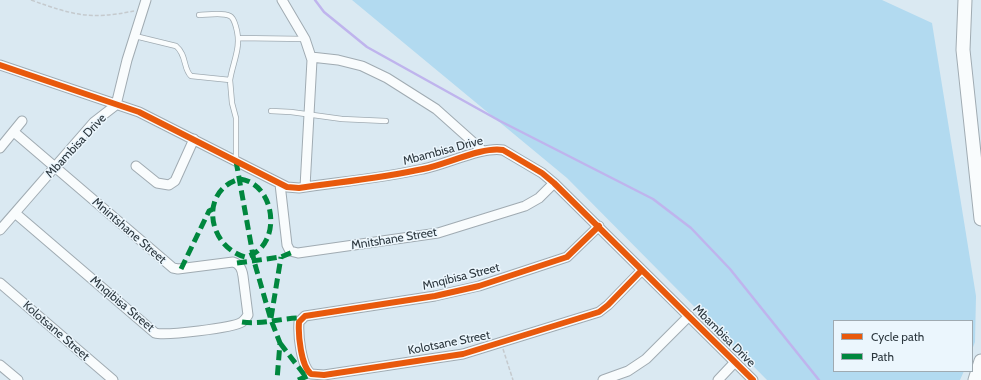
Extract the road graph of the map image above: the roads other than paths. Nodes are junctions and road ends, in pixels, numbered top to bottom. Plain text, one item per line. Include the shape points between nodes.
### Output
1 (282, 0) edge
2 (965, 0) edge
3 (145, 4) edge
4 (198, 15) dead end
5 (135, 36) junction
6 (238, 38) junction
7 (305, 39) junction
8 (311, 56) junction
9 (0, 65) edge
10 (230, 80) junction
11 (116, 105) junction
12 (271, 111) dead end
13 (310, 114) junction
14 (22, 121) dead end
15 (386, 121) dead end
16 (14, 132) junction
17 (194, 140) junction
18 (0, 148) edge
19 (483, 151) junction
20 (236, 161) junction
21 (136, 166) dead end
22 (55, 167) junction
23 (554, 183) junction
24 (280, 184) junction
25 (305, 187) junction
26 (15, 213) junction
27 (981, 219) edge
28 (598, 226) junction
29 (0, 230) edge
30 (642, 270) junction
31 (0, 283) edge
32 (248, 315) joint
33 (689, 316) junction
34 (299, 329) joint
35 (735, 362) junction
36 (981, 362) edge
37 (0, 365) edge
38 (18, 380) edge
39 (113, 380) edge
40 (603, 380) edge
41 (718, 380) edge
42 (753, 380) edge
43 (975, 380) edge

1 - 7 street
2 - 27 street via 963,50
3 - 5 street
4 - 6 lane via 230,16
5 - 10 lane via 176,46 185,59 190,76
5 - 11 street
6 - 7 lane
6 - 10 lane via 237,56
7 - 8 street
8 - 13 street via 313,70
8 - 19 street via 362,66 387,78 436,109
9 - 11 street
10 - 20 lane via 236,118
11 - 17 street, Mbambisa Drive via 139,112
11 - 22 street, Mbambisa Drive via 94,122
12 - 13 lane
13 - 15 lane via 342,119
13 - 25 street
14 - 16 street
16 - 18 street
16 - 22 street, Mnintshane Street
17 - 20 street, Mbambisa Drive
17 - 21 street via 175,181 169,185 157,183
19 - 23 street, Mbambisa Drive via 497,149 511,154
19 - 25 street, Mbambisa Drive via 424,169
20 - 24 street, Mbambisa Drive
22 - 26 street, Mbambisa Drive
22 - 32 street, Mnintshane Street via 173,268 237,263 242,270
23 - 24 street, Mnitshane Street via 539,198 525,206 438,233 298,252 290,250 287,245
23 - 28 street, Mbambisa Drive
24 - 25 street, Mbambisa Drive via 293,188
26 - 29 street, Mbambisa Drive
26 - 32 street, Mnqibisa Street via 155,333 168,334 230,326 242,322
28 - 30 street, Mbambisa Drive
28 - 34 street, Mnqibisa Street via 572,253 558,261 452,293 311,314 301,318
30 - 33 street, Mbambisa Drive
30 - 34 street, Kolotsane Street via 599,312 501,344 448,357 315,375 308,372 304,366
31 - 39 street, Kolotsane Street
33 - 35 street, Mbambisa Drive
33 - 40 street via 646,359 628,371
35 - 41 street
35 - 42 street, Mbambisa Drive
36 - 43 street
37 - 38 street

